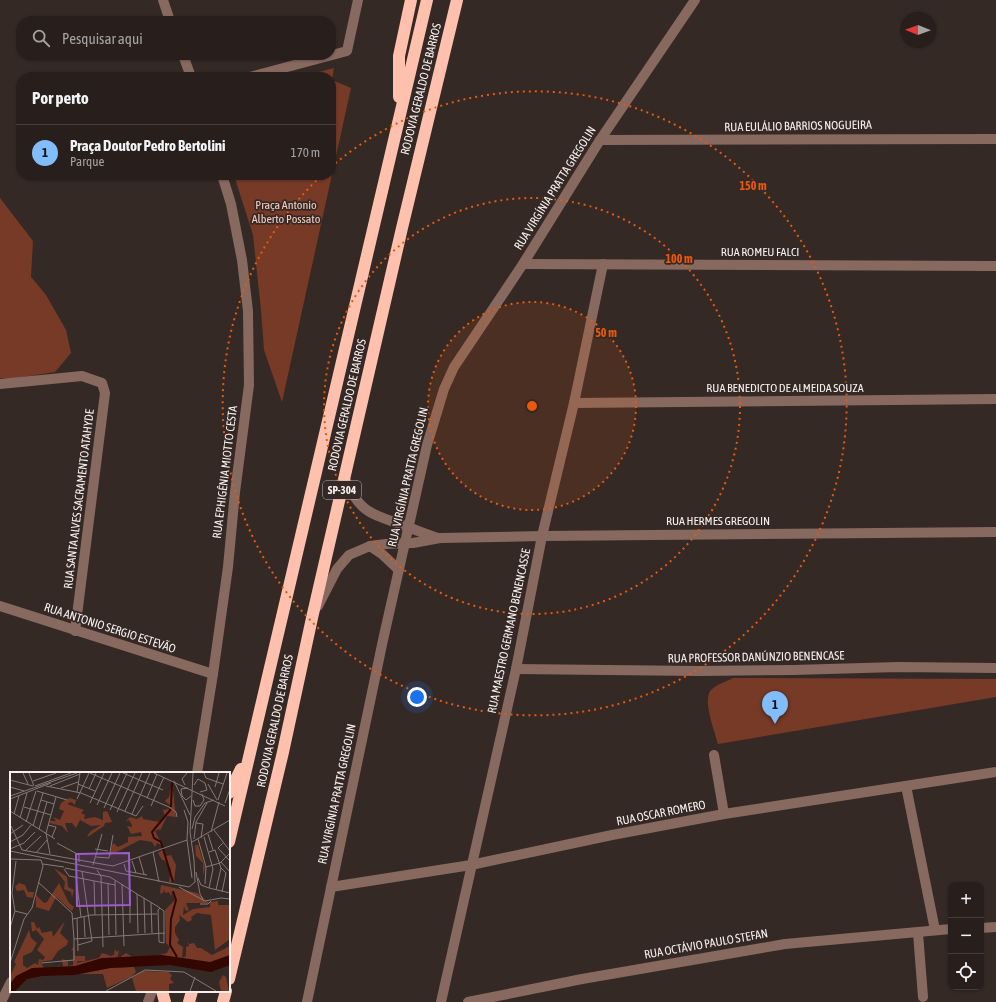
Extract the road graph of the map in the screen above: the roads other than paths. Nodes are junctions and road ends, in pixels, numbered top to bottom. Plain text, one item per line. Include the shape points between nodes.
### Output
1 (163, 0) edge
2 (358, 0) edge
3 (411, 0) edge
4 (427, 0) edge
5 (457, 0) edge
6 (695, 0) edge
7 (168, 16) edge
8 (336, 55) edge
9 (185, 60) edge
10 (316, 60) edge
11 (189, 72) edge
12 (269, 72) edge
13 (399, 120) junction
14 (996, 139) edge
15 (600, 140) junction
16 (224, 180) edge
17 (523, 264) junction
18 (603, 264) junction
19 (996, 266) edge
20 (0, 384) edge
21 (996, 399) edge
22 (574, 403) junction
23 (345, 479) junction
24 (408, 527) junction
25 (996, 532) edge
26 (542, 536) junction
27 (440, 538) junction
28 (406, 543) junction
29 (370, 546) junction
30 (399, 570) junction
31 (0, 606) edge
32 (312, 618) junction
33 (75, 631) junction
34 (996, 668) edge
35 (516, 669) junction
36 (213, 674) junction
37 (251, 750) junction
38 (714, 755) dead end
39 (197, 772) edge
40 (996, 772) edge
41 (906, 786) junction
42 (230, 791) edge
43 (724, 814) junction
44 (230, 838) edge
45 (471, 865) junction
46 (332, 887) junction
47 (996, 927) edge
48 (984, 928) edge
49 (948, 929) edge
50 (936, 930) junction
51 (918, 933) junction
52 (230, 976) edge
53 (10, 984) edge
54 (152, 992) edge
55 (162, 992) edge
56 (192, 992) edge
57 (226, 992) edge
58 (923, 997) dead end
59 (2, 1002) edge
60 (148, 1002) edge
61 (165, 1002) edge
62 (190, 1002) edge
63 (223, 1002) edge
64 (307, 1002) edge
65 (441, 1002) edge
66 (468, 1002) edge

1 - 7 street
2 - 8 street via 347,52
3 - 13 highway via 399,56
4 - 13 highway, RODOVIA GERALDO DE BARROS / SP-304
5 - 23 highway, RODOVIA GERALDO DE BARROS / SP-304
6 - 15 street, RUA VIRGÍNIA PRATTA GREGOLIN
9 - 11 street
10 - 12 street
13 - 37 highway, RODOVIA GERALDO DE BARROS / SP-304
14 - 15 street, RUA EULÁLIO BARRIOS NOGUEIRA
15 - 17 street, RUA VIRGÍNIA PRATTA GREGOLIN
16 - 36 street, RUA EPHIGÊNIA MIOTTO CESTA via 242,260 248,311 249,385
17 - 18 street, RUA ROMEU FALCI
17 - 24 street, RUA VIRGÍNIA PRATTA GREGOLIN via 454,367 444,389 427,445
18 - 19 street, RUA ROMEU FALCI
18 - 22 street, RUA MAESTRO GERMANO BENENCASSE
20 - 33 street, RUA SANTA ALVES SACRAMENTO ATAHYDE via 74,377 90,378 102,383 105,393
21 - 22 street, RUA BENEDICTO DE ALMEIDA SOUZA
22 - 26 street, RUA MAESTRO GERMANO BENENCASSE
23 - 24 street, RUA HERMES GREGOLIN via 351,494 370,513
23 - 32 highway, RODOVIA GERALDO DE BARROS / SP-304
24 - 27 street, RUA HERMES GREGOLIN
24 - 28 street, RUA VIRGÍNIA PRATTA GREGOLIN
25 - 26 street, RUA HERMES GREGOLIN
26 - 27 street, RUA HERMES GREGOLIN
26 - 35 street, RUA MAESTRO GERMANO BENENCASSE
27 - 28 street, RUA HERMES GREGOLIN
28 - 29 street, RUA HERMES GREGOLIN
28 - 30 street, RUA VIRGÍNIA PRATTA GREGOLIN
29 - 30 street
29 - 32 street, RUA HERMES GREGOLIN via 349,555 337,569
30 - 46 street, RUA VIRGÍNIA PRATTA GREGOLIN
31 - 33 street, RUA ANTONIO SERGIO ESTEVÃO
32 - 52 highway, RODOVIA GERALDO DE BARROS / SP-304
33 - 36 street, RUA ANTONIO SERGIO ESTEVÃO
34 - 35 street, RUA PROFESSOR DANÚNZIO BENENCASE via 898,667 706,671
35 - 45 street, RUA MAESTRO GERMANO BENENCASSE
36 - 39 street, RUA EPHIGÊNIA MIOTTO CESTA
37 - 42 highway
37 - 44 highway, RODOVIA GERALDO DE BARROS / SP-304
38 - 43 street
40 - 41 street, RUA OSCAR ROMERO
41 - 43 street, RUA OSCAR ROMERO
41 - 50 street
43 - 45 street, RUA OSCAR ROMERO
45 - 46 street, RUA OSCAR ROMERO
45 - 65 street, RUA MAESTRO GERMANO BENENCASSE
46 - 64 street, RUA VIRGÍNIA PRATTA GREGOLIN
47 - 48 street
49 - 50 street, RUA OCTÁVIO PAULO STEFAN
50 - 51 street, RUA OCTÁVIO PAULO STEFAN
51 - 58 street
51 - 66 street, RUA OCTÁVIO PAULO STEFAN via 785,944 582,979
53 - 59 street
54 - 60 street
55 - 61 highway
56 - 62 highway
57 - 63 highway

